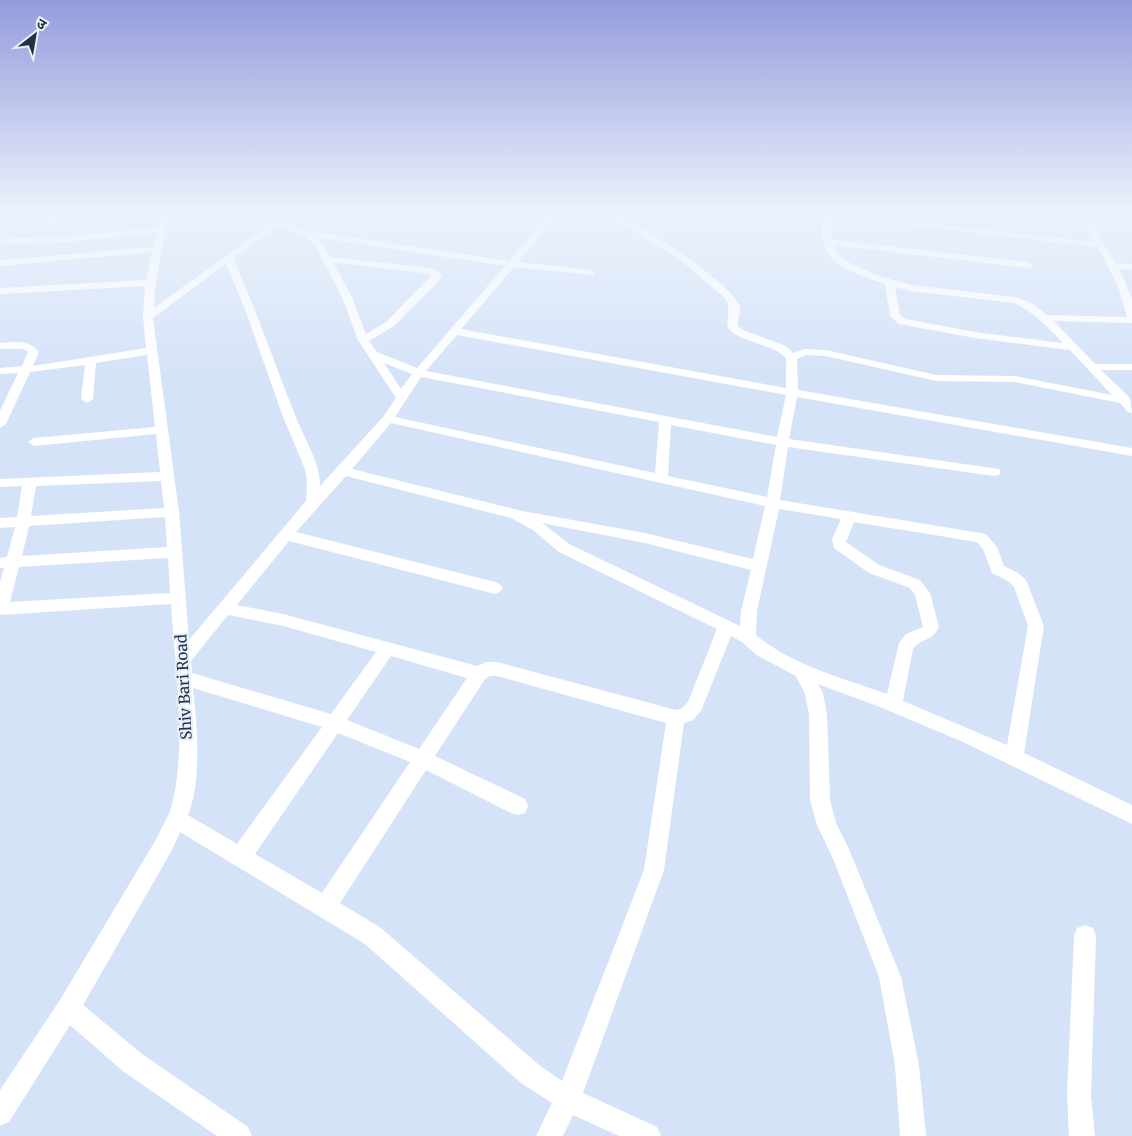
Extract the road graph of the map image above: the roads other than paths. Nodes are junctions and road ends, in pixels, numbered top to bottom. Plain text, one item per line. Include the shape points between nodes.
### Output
1 (152, 268) edge
2 (213, 268) edge
3 (233, 268) edge
4 (332, 268) edge
5 (406, 268) edge
6 (508, 268) edge
7 (546, 268) edge
8 (695, 268) edge
9 (854, 268) edge
10 (1114, 268) edge
11 (590, 273) dead end
12 (150, 283) junction
13 (890, 284) junction
14 (0, 291) edge
15 (1132, 316) edge
16 (148, 317) junction
17 (1045, 318) junction
18 (1132, 320) edge
19 (454, 331) junction
20 (363, 340) junction
21 (0, 346) edge
22 (1071, 347) junction
23 (151, 351) junction
24 (372, 354) junction
25 (791, 357) junction
26 (91, 361) junction
27 (1092, 367) junction
28 (1132, 367) edge
29 (24, 370) junction
30 (0, 371) edge
31 (418, 373) junction
32 (792, 393) junction
33 (86, 399) dead end
34 (402, 399) junction
35 (1129, 405) edge
36 (388, 419) junction
37 (665, 420) junction
38 (0, 424) edge
39 (162, 430) junction
40 (34, 442) dead end
41 (782, 442) junction
42 (1132, 452) edge
43 (343, 471) junction
44 (994, 472) dead end
45 (168, 476) junction
46 (661, 480) junction
47 (30, 482) junction
48 (0, 483) edge
49 (313, 502) junction
50 (773, 503) junction
51 (172, 512) junction
52 (516, 514) junction
53 (850, 516) junction
54 (24, 522) junction
55 (0, 523) edge
56 (286, 535) junction
57 (175, 552) junction
58 (7, 562) edge
59 (758, 566) junction
60 (495, 588) dead end
61 (177, 598) junction
62 (1, 608) edge
63 (226, 609) junction
64 (726, 626) junction
65 (748, 637) junction
66 (387, 649) junction
67 (183, 659) junction
68 (802, 671) junction
69 (479, 674) junction
70 (184, 678) junction
71 (894, 704) junction
72 (676, 718) junction
73 (334, 723) junction
74 (1014, 756) junction
75 (423, 759) junction
76 (518, 806) dead end
77 (1132, 815) edge
78 (176, 819) junction
79 (240, 857) junction
80 (326, 906) junction
81 (1085, 936) dead end
82 (68, 1008) junction
83 (568, 1099) junction
84 (0, 1113) edge
85 (239, 1136) edge
86 (549, 1136) edge
87 (648, 1136) edge
88 (913, 1136) edge
89 (1082, 1136) edge

1 - 12 street, Shiv Bari Road
2 - 16 street
3 - 49 street via 312,469
4 - 20 street
5 - 20 street via 434,272 436,279 390,324
6 - 19 street
7 - 11 street
8 - 25 street via 730,298 735,308 733,327 782,348
9 - 13 street
10 - 15 street
12 - 14 street
12 - 16 street, Shiv Bari Road
13 - 17 street via 1016,300 1024,302
13 - 22 street via 895,316 903,322
16 - 23 street, Shiv Bari Road
17 - 18 street
17 - 22 street
19 - 31 street
19 - 32 street
20 - 24 street
21 - 29 street via 31,348 34,352
22 - 27 street
23 - 26 street
23 - 39 street, Shiv Bari Road
24 - 31 street
24 - 34 street
25 - 32 street
25 - 35 street via 805,352 820,352 936,378 1014,379
26 - 29 street
26 - 33 street
27 - 28 street
27 - 35 street
29 - 30 street
29 - 38 street
31 - 34 street
31 - 37 street
32 - 41 street
32 - 42 street
34 - 36 street
36 - 43 street
36 - 46 street
37 - 41 street
37 - 46 street
39 - 40 street
39 - 45 street, Shiv Bari Road
41 - 44 street
41 - 50 street
43 - 49 street
43 - 52 street
45 - 47 street
45 - 51 street, Shiv Bari Road
46 - 50 street
47 - 48 street
47 - 54 street
49 - 56 street
50 - 53 street
50 - 59 street
51 - 54 street
51 - 57 street, Shiv Bari Road
52 - 59 street via 645,538
52 - 64 street via 564,548
53 - 71 street via 839,544 874,569 915,584 922,593 931,627 924,635 916,635 909,640 905,648
53 - 74 street via 981,538 990,547 997,569 1021,584 1033,615 1036,636
54 - 55 street
54 - 58 street
56 - 60 street
56 - 63 street
57 - 58 street
57 - 61 street, Shiv Bari Road
58 - 62 street
59 - 65 street via 749,611
61 - 62 street
61 - 67 street, Shiv Bari Road
63 - 66 street via 283,620
63 - 67 street
64 - 65 street
64 - 72 street via 695,706 687,715
65 - 68 street via 764,651
66 - 69 street
66 - 73 street
67 - 70 street, Shiv Bari Road
68 - 71 street
68 - 88 street via 814,693 818,715 820,800 827,825 890,977 907,1065
69 - 72 street via 487,669 497,669
69 - 75 street
70 - 73 street
70 - 78 street, Shiv Bari Road via 188,730 186,776
71 - 74 street
72 - 83 street via 654,870
73 - 75 street
73 - 79 street
74 - 77 street
75 - 76 street
75 - 80 street
78 - 79 street
78 - 82 street, Shiv Bari Road via 166,842
79 - 80 street
80 - 83 street via 373,936 530,1074
81 - 89 street via 1079,1095
82 - 84 street, Shiv Bari Road
82 - 85 street via 133,1063
83 - 86 street
83 - 87 street

